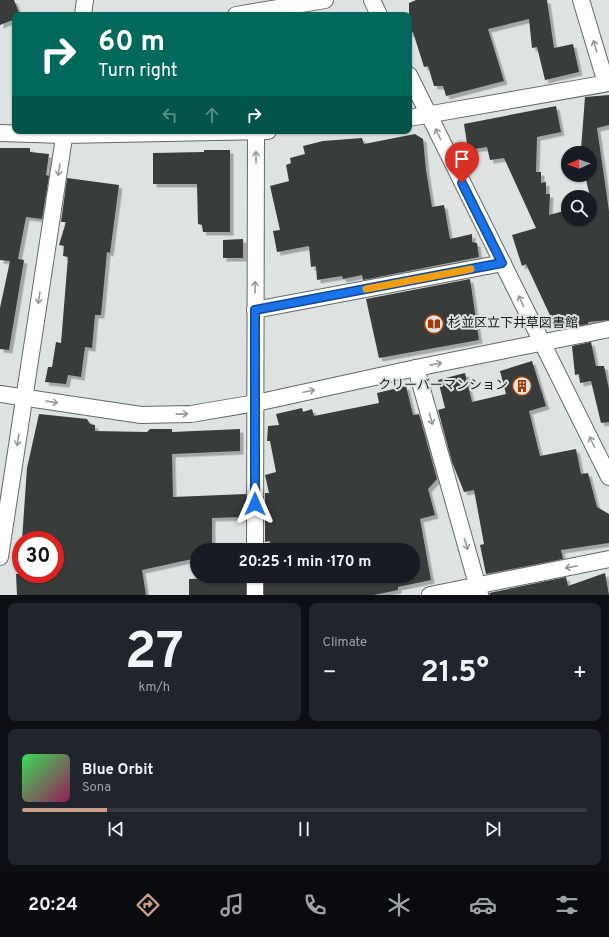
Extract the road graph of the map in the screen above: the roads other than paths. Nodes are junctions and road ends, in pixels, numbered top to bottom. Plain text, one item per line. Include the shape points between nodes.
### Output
1 (85, 0) edge
2 (325, 0) edge
3 (372, 0) edge
4 (581, 0) edge
5 (83, 12) edge
6 (254, 12) edge
7 (378, 12) edge
8 (412, 81) edge
9 (608, 83) edge
10 (429, 116) junction
11 (412, 118) edge
12 (0, 133) edge
13 (12, 133) edge
14 (65, 134) edge
15 (262, 134) edge
16 (502, 263) junction
17 (255, 310) junction
18 (609, 329) edge
19 (542, 343) junction
20 (416, 368) junction
21 (0, 394) edge
22 (24, 398) junction
23 (256, 403) junction
24 (609, 477) edge
25 (255, 543) edge
26 (0, 557) edge
27 (609, 560) edge
28 (255, 583) edge
29 (479, 590) edge
30 (255, 595) edge
31 (430, 595) edge

1 - 5 street
2 - 6 street
3 - 7 street
9 -> 4 street
8 - 10 street
9 - 10 street
10 - 11 street
16 -> 10 street
12 - 13 street
14 -> 22 street
17 -> 15 street
16 - 17 street
19 -> 16 street
17 - 23 street
18 - 19 street
20 -> 19 street
24 -> 19 street
23 -> 20 street
20 -> 29 street
21 - 22 street
22 -> 23 street via 141,415 190,414
22 -> 26 street
23 - 25 street
27 -> 29 street
28 - 30 street
29 - 31 street

